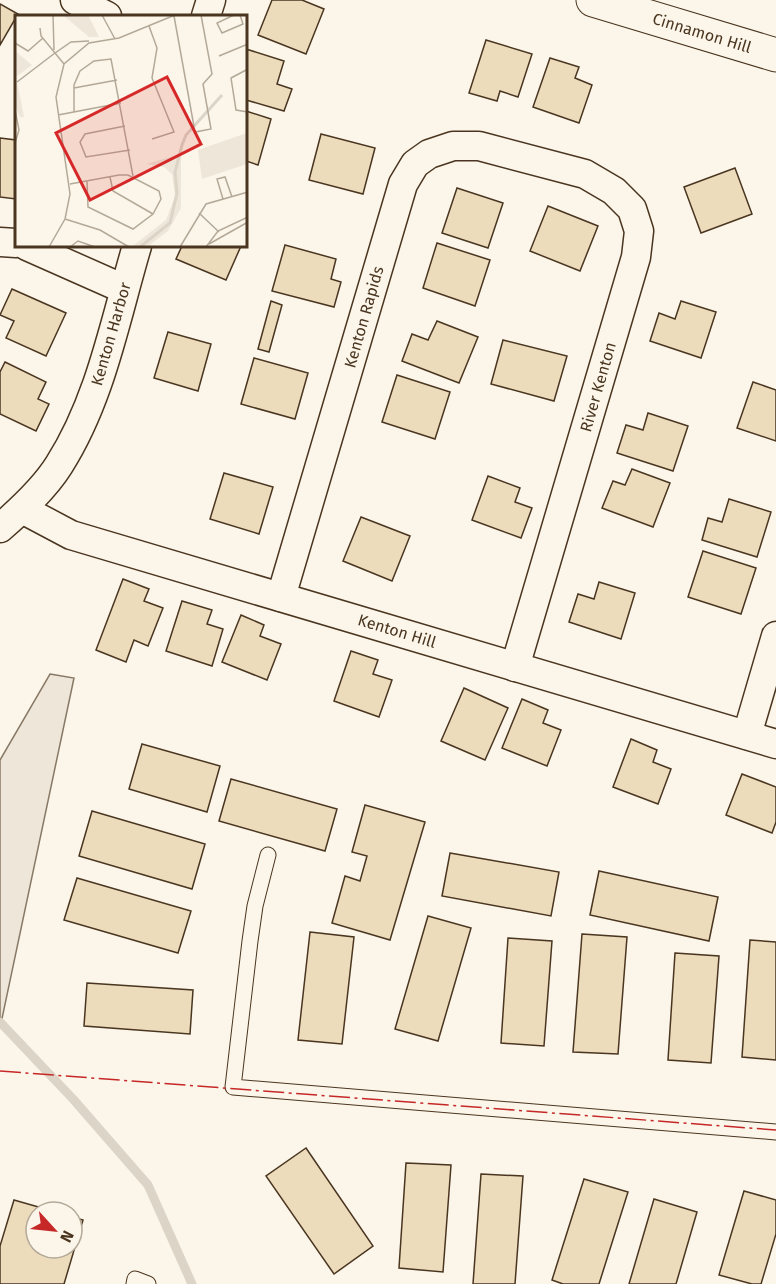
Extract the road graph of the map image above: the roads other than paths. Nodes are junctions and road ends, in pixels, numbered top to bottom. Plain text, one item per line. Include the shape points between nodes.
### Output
1 (75, 0) edge
2 (211, 0) edge
3 (593, 0) edge
4 (105, 15) edge
5 (206, 15) edge
6 (776, 55) edge
7 (538, 161) joint
8 (0, 242) edge
9 (15, 243) edge
10 (32, 248) edge
11 (136, 248) edge
12 (124, 289) junction
13 (22, 509) junction
14 (0, 528) edge
15 (281, 597) junction
16 (776, 636) edge
17 (515, 667) junction
18 (747, 735) junction
19 (776, 744) edge
20 (268, 855) dead end
21 (776, 1132) edge
22 (134, 1284) edge
23 (148, 1284) edge

1 - 4 street
2 - 5 street
3 - 6 street, Cinnamon Hill
7 - 15 street, Kenton Rapids via 479,146 453,146 429,154 415,164 403,184
7 - 17 street, River Kenton via 585,174 614,191 632,209 639,231 636,257
8 - 9 street
10 - 12 street
11 - 12 street, Kenton Harbor
12 - 13 street, Kenton Harbor via 100,378 82,420 59,465
13 - 14 street, Kenton Harbor
13 - 15 street, Kenton Hill via 71,535
15 - 17 street, Kenton Hill
16 - 18 street
17 - 18 street, Kenton Hill
18 - 19 street, Kenton Hill
20 - 21 lane via 255,906 233,1086
22 - 23 lane via 135,1280

